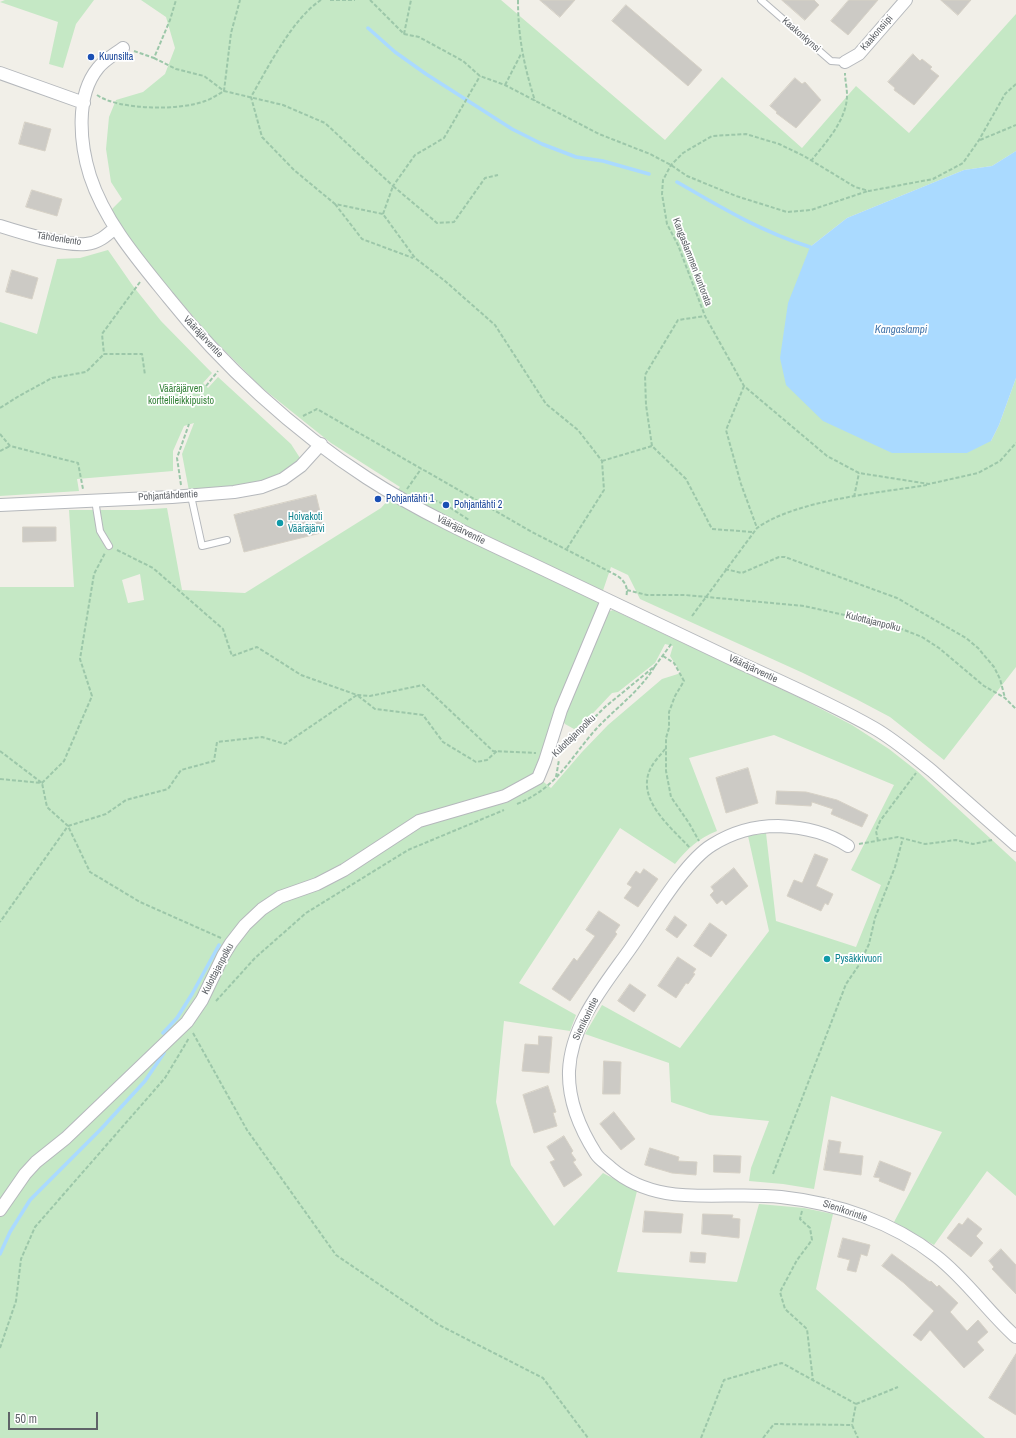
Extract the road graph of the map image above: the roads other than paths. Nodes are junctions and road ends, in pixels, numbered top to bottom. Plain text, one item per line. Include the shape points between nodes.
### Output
1 (761, 0) edge
2 (906, 0) edge
3 (124, 48) road end
4 (845, 62) joint
5 (0, 73) edge
6 (90, 102) junction
7 (0, 226) edge
8 (115, 228) junction
9 (321, 444) junction
10 (187, 496) junction
11 (90, 500) junction
12 (0, 505) edge
13 (227, 540) dead end
14 (109, 546) road end
15 (607, 600) junction
16 (1016, 845) edge
17 (848, 846) road end
18 (0, 1210) edge
19 (1016, 1337) edge

1 - 4 lane, Kaakonkynsi via 831,61
2 - 4 street, Kaakonsiipi via 859,54
3 - 6 street, Vääräjärventie via 98,68 88,88
5 - 6 street
6 - 8 street, Vääräjärventie via 81,118 87,166 102,205
7 - 8 street, Tähdenlento via 41,237 86,244 103,238
8 - 9 street, Vääräjärventie via 177,308 215,350 273,405
9 - 10 street, Pohjantähdentie via 301,466 283,479 262,487 234,492
9 - 15 street, Vääräjärventie via 364,476 407,502
10 - 11 street, Pohjantähdentie
10 - 13 lane via 202,546
11 - 12 street, Pohjantähdentie
11 - 14 lane via 100,531
15 - 16 street, Vääräjärventie via 625,600 880,731
15 - 18 street, Kulottajanpolku via 561,710 550,758 538,778 505,796 419,821 330,878 280,897 254,915 231,943 202,1000 187,1022 66,1138 36,1162
17 - 19 street, Sienikorintie via 822,833 794,827 750,829 710,846 686,869 591,1005 574,1040 569,1070 571,1096 579,1125 598,1157 636,1185 657,1192 686,1196 754,1194 805,1199 832,1205 900,1233 931,1252

